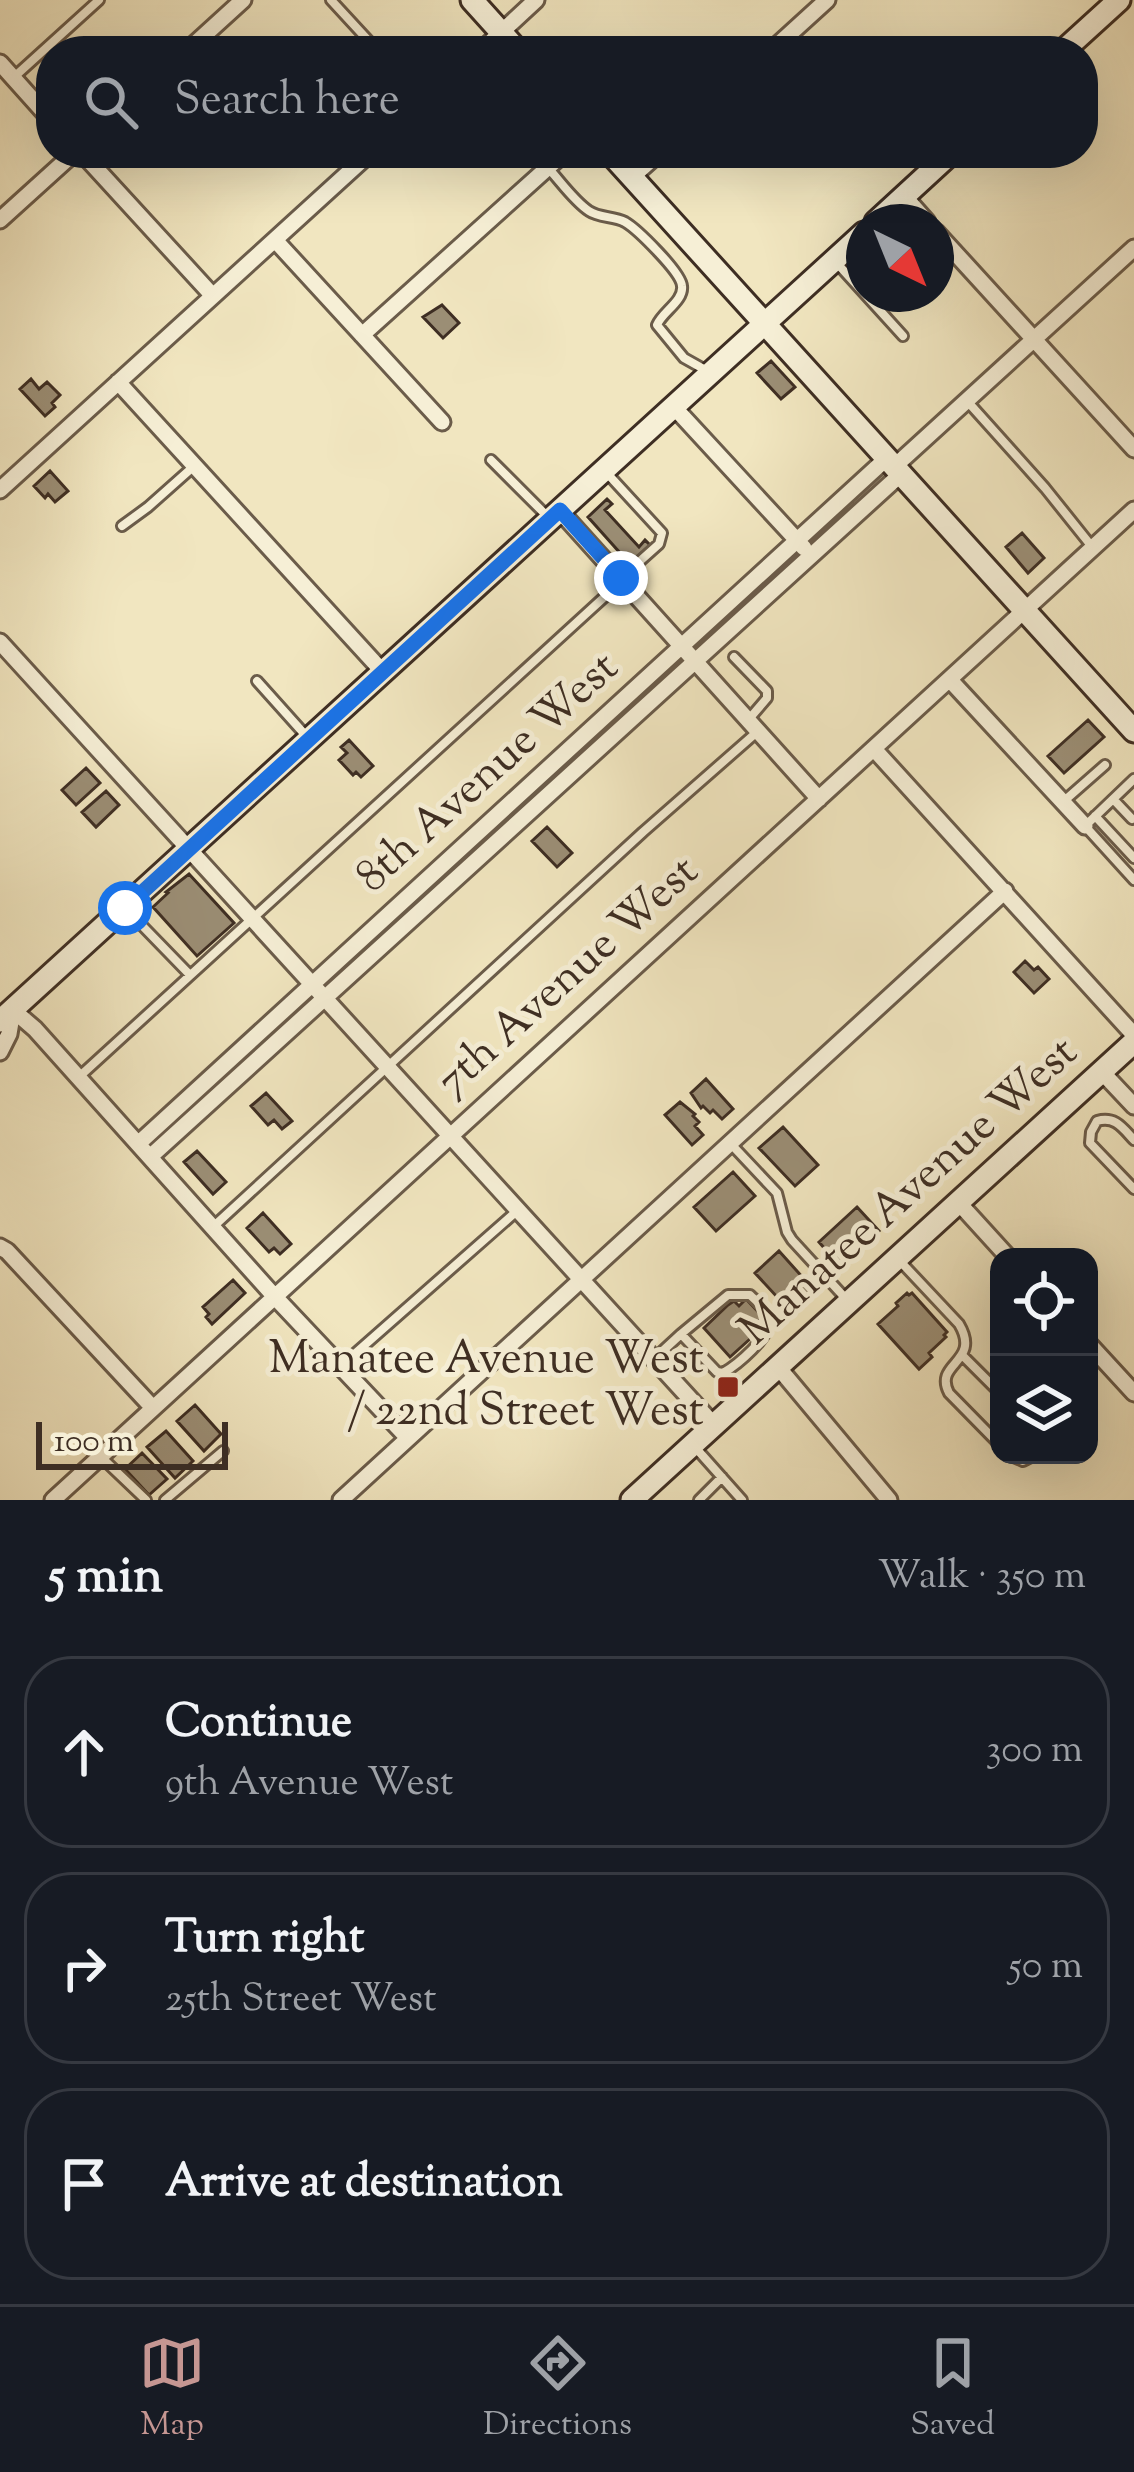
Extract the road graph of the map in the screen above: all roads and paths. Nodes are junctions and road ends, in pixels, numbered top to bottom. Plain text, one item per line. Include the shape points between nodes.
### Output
1 (99, 0) edge
2 (243, 0) edge
3 (332, 0) edge
4 (472, 0) edge
5 (536, 0) edge
6 (827, 0) edge
7 (1119, 0) edge
8 (501, 32) junction
9 (59, 36) edge
10 (203, 36) edge
11 (364, 36) edge
12 (497, 36) edge
13 (505, 36) edge
14 (787, 36) edge
15 (1080, 36) edge
16 (36, 57) edge
17 (0, 64) edge
18 (13, 78) junction
19 (36, 103) edge
20 (61, 168) edge
21 (92, 168) edge
22 (354, 168) edge
23 (548, 168) joint
24 (624, 168) edge
25 (642, 168) edge
26 (935, 168) edge
27 (632, 177) junction
28 (904, 196) junction
29 (895, 204) edge
30 (911, 204) edge
31 (0, 220) edge
32 (275, 241) junction
33 (1134, 248) edge
34 (846, 249) edge
35 (954, 252) edge
36 (834, 260) junction
37 (213, 296) junction
38 (765, 323) junction
39 (362, 335) junction
40 (903, 336) dead end
41 (1034, 340) junction
42 (684, 358) junction
43 (710, 373) junction
44 (118, 382) junction
45 (692, 388) junction
46 (967, 401) junction
47 (674, 406) junction
48 (442, 422) dead end
49 (1134, 449) edge
50 (490, 460) dead end
51 (194, 466) junction
52 (894, 466) junction
53 (604, 470) junction
54 (0, 490) edge
55 (1134, 510) edge
56 (555, 514) junction
57 (122, 526) dead end
58 (797, 542) junction
59 (1093, 548) junction
60 (810, 555) junction
61 (622, 579) junction
62 (1026, 610) junction
63 (0, 642) edge
64 (683, 646) junction
65 (734, 657) dead end
66 (695, 660) junction
67 (383, 672) junction
68 (950, 680) junction
69 (256, 681) dead end
70 (753, 726) junction
71 (1134, 731) edge
72 (309, 739) junction
73 (874, 749) junction
74 (1106, 765) dead end
75 (1132, 784) edge
76 (1113, 799) junction
77 (819, 800) junction
78 (1063, 802) junction
79 (1132, 819) edge
80 (1090, 821) junction
81 (189, 849) junction
82 (1134, 858) edge
83 (1134, 880) edge
84 (1005, 891) junction
85 (125, 908) junction
86 (253, 918) junction
87 (190, 975) junction
88 (313, 984) junction
89 (324, 998) junction
90 (6, 1016) edge
91 (1134, 1038) edge
92 (0, 1052) edge
93 (387, 1066) junction
94 (1102, 1071) junction
95 (79, 1077) junction
96 (1134, 1106) edge
97 (450, 1136) junction
98 (1134, 1140) edge
99 (730, 1143) junction
100 (145, 1150) junction
101 (1134, 1189) edge
102 (958, 1202) junction
103 (518, 1210) junction
104 (214, 1226) junction
105 (0, 1247) edge
106 (1000, 1248) edge
107 (897, 1258) junction
108 (582, 1280) junction
109 (275, 1297) junction
110 (849, 1302) junction
111 (681, 1334) junction
112 (1098, 1354) edge
113 (963, 1356) junction
114 (654, 1359) junction
115 (340, 1366) junction
116 (778, 1367) junction
117 (990, 1383) edge
118 (1134, 1393) edge
119 (153, 1408) junction
120 (714, 1425) junction
121 (990, 1435) edge
122 (408, 1438) junction
123 (693, 1444) junction
124 (223, 1451) dead end
125 (100, 1456) junction
126 (722, 1478) junction
127 (345, 1499) edge
128 (53, 1500) edge
129 (146, 1500) edge
130 (165, 1500) edge
131 (632, 1500) edge
132 (699, 1500) edge
133 (742, 1500) edge
134 (889, 1500) edge

1 - 9 lane
2 - 10 street
3 - 11 lane
4 - 8 street
5 - 8 street
6 - 14 street
7 - 15 street
8 - 12 street
8 - 13 street
16 - 18 lane
17 - 18 street
18 - 19 street
20 - 31 street
21 - 37 street
22 - 32 street
23 - 39 street
23 - 42 lane via 589,212 630,225 676,272 681,293 657,325
24 - 27 street
25 - 27 street
26 - 28 street
27 - 38 street
28 - 29 street
28 - 30 street
32 - 37 street
32 - 39 street
33 - 41 street, 8th Avenue West
34 - 36 street
35 - 41 street
36 - 38 street
36 - 40 lane
37 - 44 street
38 - 43 street
38 - 52 street
39 - 48 street
41 - 46 street, 8th Avenue West
41 - 49 street
42 - 43 lane
42 - 45 lane
43 - 45 street
44 - 51 street
44 - 54 street
45 - 47 street
46 - 52 street, 8th Avenue West
46 - 59 lane
47 - 53 street
47 - 58 street
50 - 56 lane
51 - 57 lane
51 - 67 street
52 - 58 street, 8th Avenue West
52 - 60 street, 8th Avenue West
52 - 62 street
53 - 56 street
53 - 61 lane via 662,533
55 - 59 street, 7th Avenue West
56 - 61 street
56 - 67 street
58 - 60 street
58 - 64 street, 8th Avenue West
59 - 62 street, 7th Avenue West
60 - 66 street, 8th Avenue West
61 - 64 street
61 - 86 lane
62 - 68 street, 7th Avenue West
62 - 71 street
63 - 81 street
64 - 66 street
64 - 88 street, 8th Avenue West
65 - 70 lane via 767,692
66 - 70 street
66 - 89 street, 8th Avenue West
67 - 72 street
68 - 73 street, 7th Avenue West
68 - 78 street
69 - 72 lane
70 - 77 street
70 - 93 lane
72 - 81 street
73 - 77 street, 7th Avenue West
73 - 84 street
74 - 78 lane
75 - 76 lane
76 - 79 lane
76 - 80 lane
77 - 97 street, 7th Avenue West
78 - 80 street
80 - 82 lane
80 - 83 lane
81 - 85 street
81 - 86 street
84 - 91 street
84 - 99 street
85 - 87 lane
85 - 90 street
86 - 87 lane
86 - 88 street
87 - 95 lane
88 - 89 street
88 - 100 street, 8th Avenue West
89 - 93 street
89 - 100 street, 8th Avenue West
90 - 92 street
90 - 95 street via 35,1029
91 - 94 street, Manatee Avenue West
93 - 97 street
93 - 104 lane
94 - 96 street
94 - 102 street, Manatee Avenue West
95 - 100 street
97 - 103 street
97 - 109 street, 7th Avenue West
98 - 101 lane via 1106,1118 1096,1121 1090,1143
99 - 108 street
99 - 110 lane via 777,1193 792,1240
100 - 104 street
102 - 106 street
102 - 107 street, Manatee Avenue West
103 - 108 street
103 - 115 lane
104 - 109 street
105 - 119 street
107 - 110 street, Manatee Avenue West
107 - 113 lane via 958,1324
108 - 114 street
108 - 122 street
109 - 115 street
109 - 119 street, 7th Avenue West
110 - 116 street, Manatee Avenue West
111 - 111 lane via 716,1372 730,1370 765,1335 769,1320 746,1294 728,1294
111 - 114 lane
112 - 118 street
113 - 117 lane
113 - 121 lane via 944,1384
114 - 120 street
115 - 122 street
116 - 120 street, Manatee Avenue West
116 - 134 street
119 - 125 street, 7th Avenue West
120 - 123 street, Manatee Avenue West
122 - 127 street
123 - 126 lane
123 - 131 street, Manatee Avenue West
124 - 130 lane
125 - 128 street, 7th Avenue West
125 - 129 lane
126 - 132 lane
126 - 133 lane

